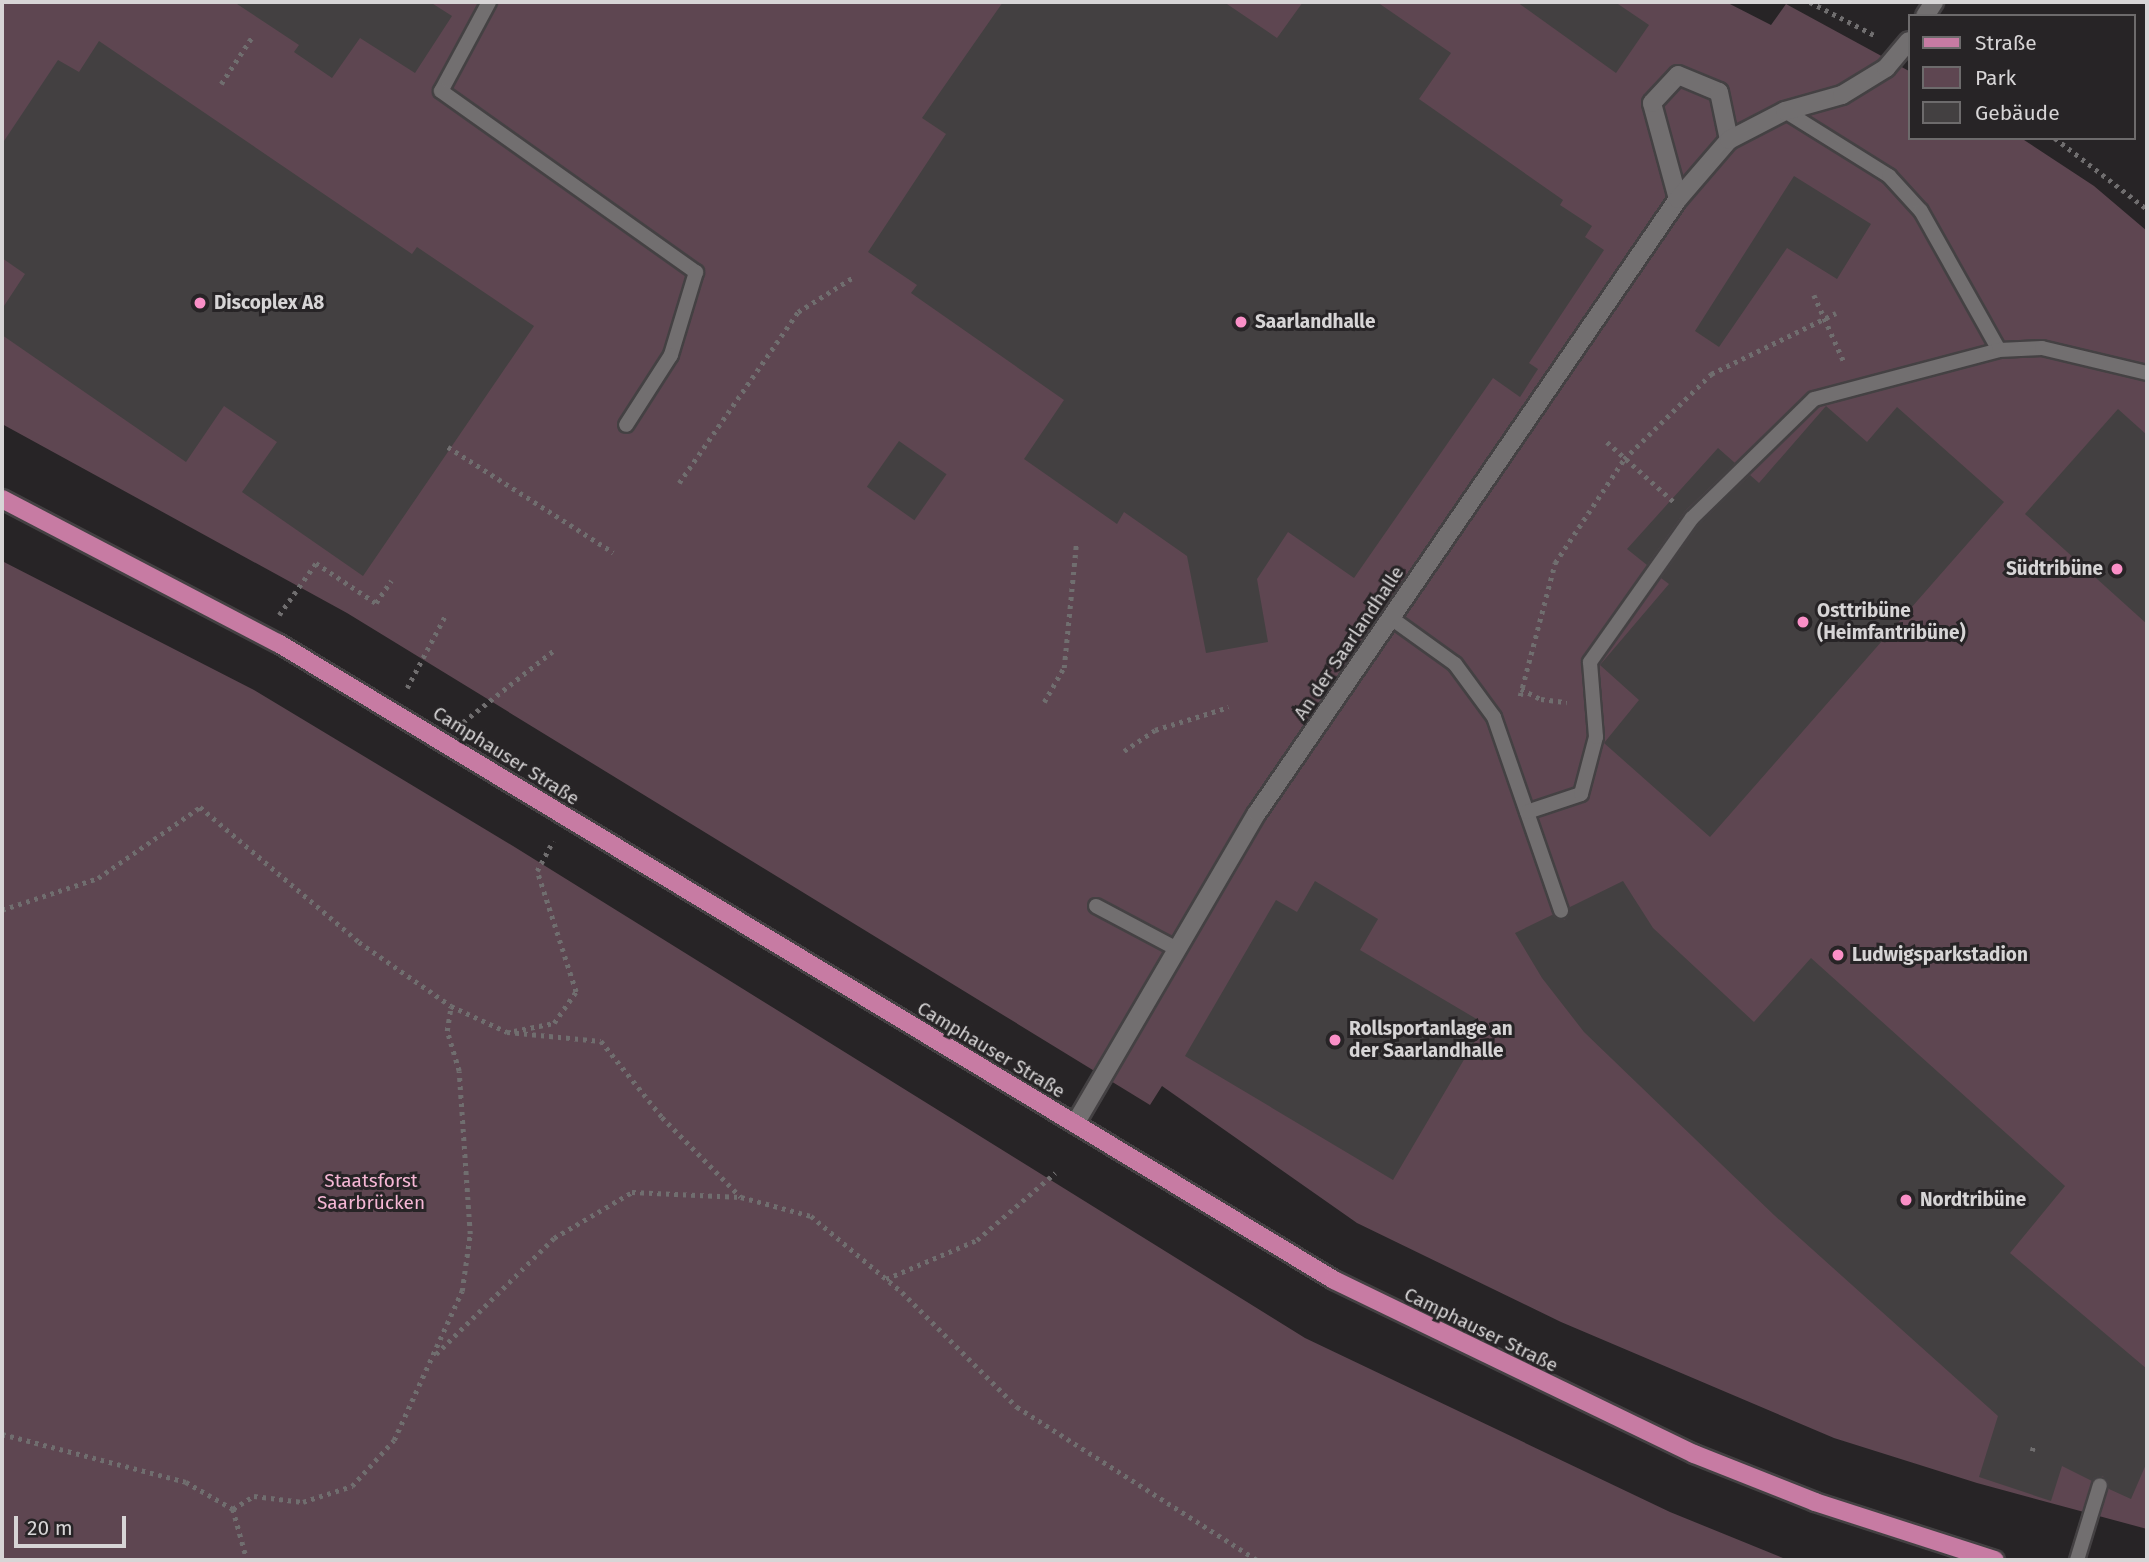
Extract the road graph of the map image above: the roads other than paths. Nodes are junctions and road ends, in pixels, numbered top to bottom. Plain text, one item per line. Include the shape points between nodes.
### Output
1 (489, 2) edge
2 (1906, 46) edge
3 (1785, 111) junction
4 (1728, 140) junction
5 (1678, 199) junction
6 (1999, 350) junction
7 (2147, 373) edge
8 (626, 425) dead end
9 (2, 499) edge
10 (1391, 618) junction
11 (1527, 812) junction
12 (1096, 906) dead end
13 (1560, 911) dead end
14 (1175, 948) junction
15 (1074, 1124) junction
16 (2100, 1485) dead end
17 (1995, 1560) edge
18 (2077, 1560) edge

1 - 8 lane via 441,91 696,272 671,355
2 - 3 street, An der Saarlandhalle via 1886,68 1842,95
3 - 4 street, An der Saarlandhalle
3 - 6 lane via 1889,176 1921,211
4 - 5 street, An der Saarlandhalle
4 - 5 street via 1719,92 1678,75 1652,103
5 - 10 street, An der Saarlandhalle
6 - 7 lane via 2042,348
6 - 11 lane via 1814,400 1692,518 1590,662 1596,737 1581,794
9 - 15 main road, Camphauser Straße via 265,635
10 - 11 lane via 1455,664 1494,717
10 - 14 street, An der Saarlandhalle via 1257,813
11 - 13 lane
12 - 14 lane
14 - 15 street, An der Saarlandhalle
15 - 17 main road, Camphauser Straße via 1334,1280 1542,1385 1803,1497
16 - 18 lane

